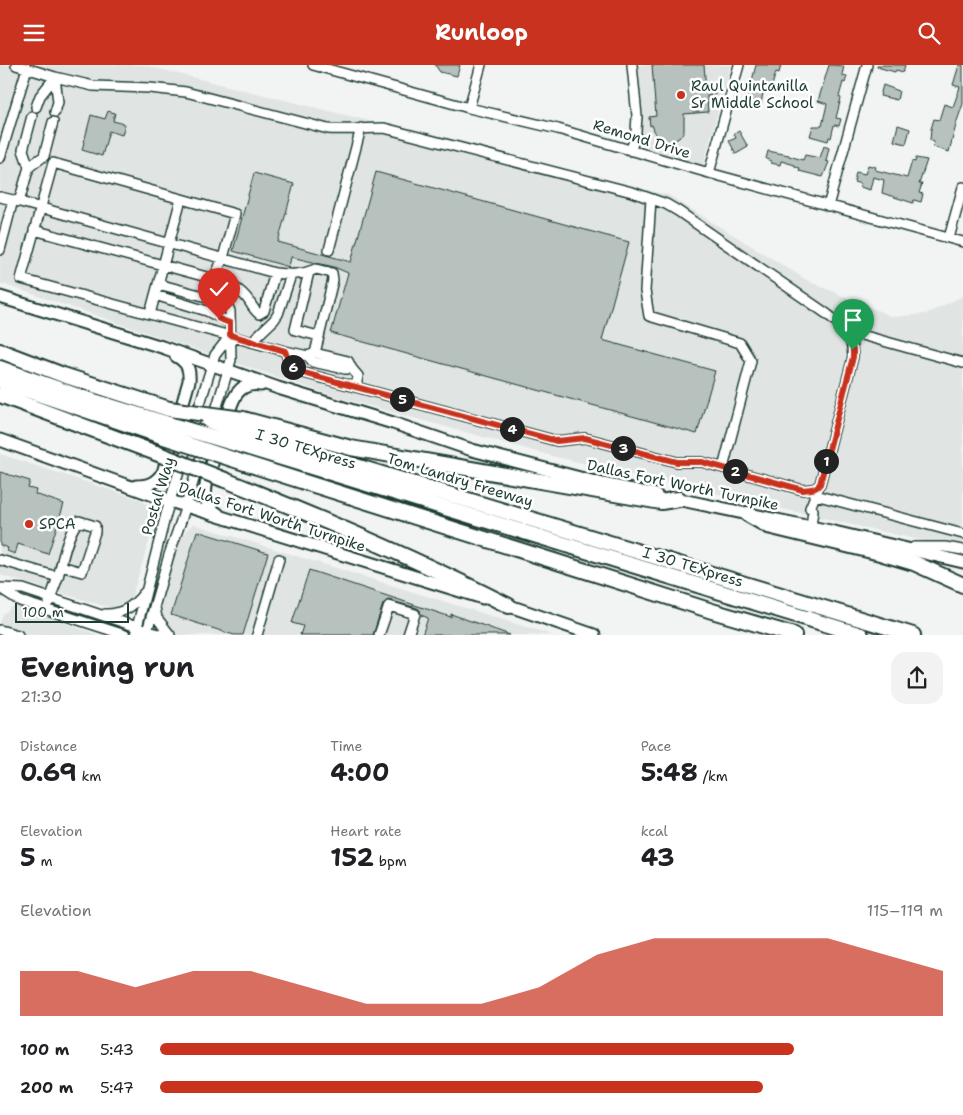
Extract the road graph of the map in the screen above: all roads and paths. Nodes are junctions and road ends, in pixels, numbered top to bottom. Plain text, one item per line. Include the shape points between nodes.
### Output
1 (16, 65) edge
2 (481, 65) edge
3 (632, 65) edge
4 (739, 65) edge
5 (866, 65) edge
6 (317, 66) edge
7 (27, 68) junction
8 (55, 77) junction
9 (469, 107) junction
10 (55, 111) dead end
11 (53, 122) dead end
12 (361, 128) junction
13 (632, 151) junction
14 (0, 158) edge
15 (29, 167) junction
16 (709, 173) junction
17 (963, 187) edge
18 (0, 197) edge
19 (181, 199) junction
20 (651, 199) junction
21 (16, 201) junction
22 (828, 206) junction
23 (40, 208) junction
24 (34, 231) junction
25 (949, 238) junction
26 (963, 242) edge
27 (169, 243) junction
28 (329, 249) dead end
29 (0, 250) edge
30 (223, 258) junction
31 (163, 266) junction
32 (309, 272) junction
33 (275, 273) junction
34 (291, 275) junction
35 (214, 279) junction
36 (158, 284) junction
37 (155, 295) junction
38 (0, 297) edge
39 (150, 314) junction
40 (230, 323) junction
41 (847, 331) junction
42 (230, 335) junction
43 (319, 337) junction
44 (251, 341) junction
45 (162, 347) junction
46 (0, 351) edge
47 (311, 354) junction
48 (286, 355) junction
49 (963, 363) edge
50 (212, 365) junction
51 (0, 368) edge
52 (228, 371) junction
53 (0, 381) edge
54 (356, 387) junction
55 (278, 388) junction
56 (0, 395) edge
57 (167, 416) junction
58 (241, 425) junction
59 (0, 440) edge
60 (723, 468) junction
61 (129, 486) junction
62 (816, 491) junction
63 (679, 499) junction
64 (170, 501) junction
65 (186, 506) junction
66 (748, 514) junction
67 (223, 518) junction
68 (811, 527) junction
69 (963, 534) edge
70 (902, 547) junction
71 (963, 550) edge
72 (279, 559) dead end
73 (0, 560) edge
74 (963, 562) edge
75 (61, 566) junction
76 (58, 577) junction
77 (963, 585) edge
78 (0, 588) edge
79 (146, 591) junction
80 (50, 598) junction
81 (155, 606) junction
82 (509, 606) junction
83 (46, 610) junction
84 (98, 613) junction
85 (0, 630) edge
86 (135, 631) edge
87 (146, 633) edge
88 (18, 635) edge
89 (125, 635) edge
90 (161, 635) edge
91 (170, 635) edge
92 (257, 635) edge
93 (379, 635) edge
94 (408, 635) edge
95 (594, 635) edge
96 (794, 635) edge
97 (861, 635) edge
98 (913, 635) edge

1 - 7 street
2 - 9 street
3 - 13 street via 637,116
4 - 16 street
5 - 22 street
6 - 9 street, Remond Drive
7 - 8 street
7 - 14 street
8 - 10 street via 58,102
8 - 12 street via 93,86 186,92 328,129
8 - 15 street via 40,96 23,149
9 - 13 street, Remond Drive
11 - 15 street via 44,156
12 - 20 street via 384,128
12 - 28 street
13 - 16 street, Remond Drive
15 - 21 street
16 - 22 street, Remond Drive
17 - 25 street
18 - 21 street
19 - 23 street via 53,163
19 - 27 street
19 - 30 street via 235,214
20 - 41 street via 684,214
20 - 60 street via 645,291 649,316 740,343 751,361
21 - 23 street
21 - 29 street
22 - 25 street, Remond Drive
23 - 24 street
23 - 27 street
24 - 31 street
24 - 39 street via 21,279
25 - 26 street, Remond Drive
27 - 30 street
27 - 31 street
30 - 33 street
30 - 35 street
31 - 35 street
31 - 36 street
32 - 34 street
32 - 43 street via 295,330
32 - 43 street via 316,269 332,273
33 - 34 street
33 - 35 street via 264,311 259,314 236,287
34 - 44 street via 278,314
36 - 37 street
36 - 40 street, Postal Way via 226,302
37 - 39 street
37 - 40 street via 207,311
38 - 45 main road, Dallas Fort Worth Turnpike
39 - 42 street
40 - 42 street, Postal Way
41 - 49 street
41 - 62 street via 853,357
42 - 44 street
42 - 50 street, Postal Way via 215,355
42 - 52 street, Postal Way
43 - 47 street
44 - 48 street
45 - 50 main road, Dallas Fort Worth Turnpike
45 - 61 main road via 183,360 190,371 189,381 163,473 156,482 146,486
46 - 57 highway, Tom Landry Freeway
47 - 48 street
47 - 54 street via 313,362 352,369 358,376
48 - 54 street via 290,365 300,372
50 - 52 main road, Dallas Fort Worth Turnpike
50 - 64 street, Postal Way
51 - 57 highway, I 30 TEXpress via 84,397
52 - 55 main road, Dallas Fort Worth Turnpike
52 - 65 street, Postal Way
53 - 96 highway, bridge via 232,459
54 - 60 street via 557,441 585,438 677,462 702,462
55 - 63 main road, Dallas Fort Worth Turnpike via 472,450 603,484
55 - 67 main road via 256,384 244,387 234,396 206,488 209,507
56 - 82 highway, bridge via 338,526
57 - 58 highway, Tom Landry Freeway, bridge
57 - 97 highway, I 30 TEXpress, bridge via 236,444
58 - 63 highway via 376,453 661,502
58 - 98 highway, Tom Landry Freeway
59 - 61 main road, Dallas Fort Worth Turnpike
60 - 62 street
61 - 64 main road, Dallas Fort Worth Turnpike
62 - 68 street via 810,508 813,510
62 - 69 street
63 - 66 main road, Dallas Fort Worth Turnpike
64 - 65 main road, Dallas Fort Worth Turnpike
64 - 79 street, Postal Way
65 - 67 main road, Dallas Fort Worth Turnpike
65 - 81 street, Postal Way
66 - 68 main road, Dallas Fort Worth Turnpike
66 - 77 highway via 768,525 914,563
67 - 82 main road, Dallas Fort Worth Turnpike
68 - 70 main road, Dallas Fort Worth Turnpike
70 - 71 street
70 - 74 main road, Dallas Fort Worth Turnpike
72 - 92 street
73 - 76 street
75 - 75 street via 74,525 79,521 94,527 82,572
75 - 76 street
76 - 80 street
78 - 80 street via 22,589
78 - 83 street via 20,601
79 - 84 street via 127,609 108,615
79 - 86 street, Postal Way
80 - 83 street
80 - 84 street
81 - 87 street, Postal Way
81 - 91 street via 157,619
82 - 95 main road, Dallas Fort Worth Turnpike
83 - 89 street
84 - 86 street
85 - 88 street
86 - 87 street
87 - 90 street
93 - 94 street via 388,606 415,614

